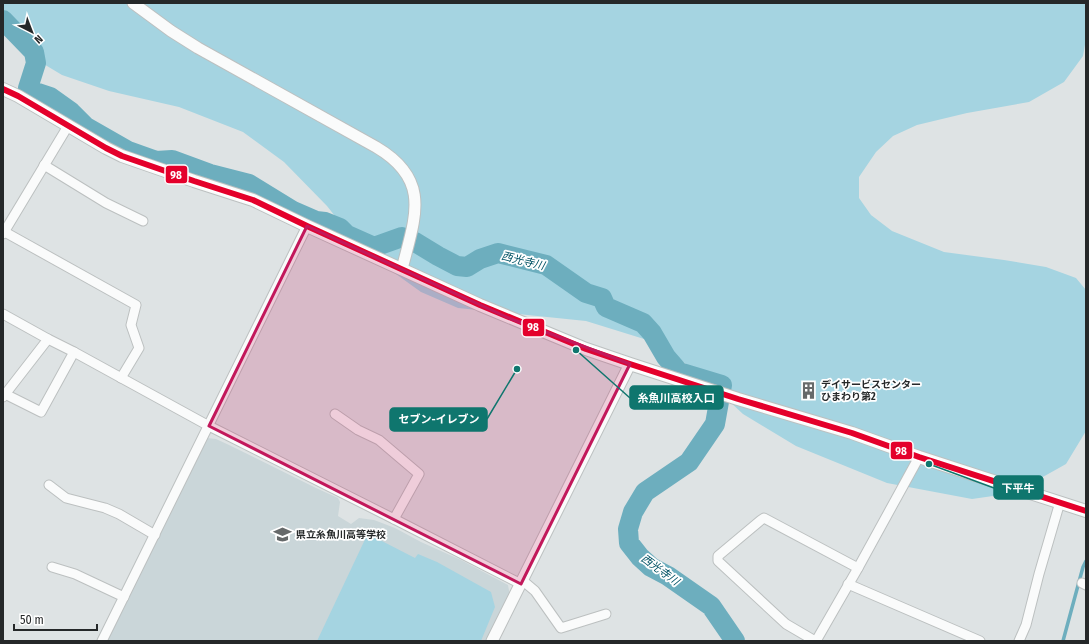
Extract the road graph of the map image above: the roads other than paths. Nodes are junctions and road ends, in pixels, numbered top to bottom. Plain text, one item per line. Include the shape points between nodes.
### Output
1 (133, 3) edge
2 (3, 89) edge
3 (68, 126) junction
4 (44, 165) junction
5 (143, 221) dead end
6 (307, 226) junction
7 (4, 232) edge
8 (402, 269) junction
9 (3, 314) edge
10 (48, 339) junction
11 (74, 352) junction
12 (630, 364) junction
13 (122, 378) junction
14 (4, 395) edge
15 (335, 414) dead end
16 (209, 426) junction
17 (919, 457) junction
18 (49, 485) dead end
19 (1060, 502) junction
20 (1086, 511) edge
21 (394, 519) junction
22 (155, 535) junction
23 (52, 567) dead end
24 (858, 568) junction
25 (522, 582) junction
26 (848, 584) junction
27 (124, 597) junction
28 (606, 614) dead end
29 (102, 641) edge
30 (492, 641) edge
31 (815, 641) edge
32 (980, 641) edge
33 (1019, 641) edge

1 - 8 street via 177,36 376,147 396,161 410,179 415,204
2 - 3 main road
3 - 4 street
3 - 6 main road via 122,156 253,200
4 - 5 street via 106,203
4 - 7 street
6 - 8 main road
6 - 16 street
7 - 13 street via 136,305 131,325 140,348
8 - 12 main road via 515,320
9 - 10 street
10 - 11 street
10 - 14 street
11 - 13 street
11 - 14 street via 41,412
12 - 17 main road
12 - 25 street
13 - 16 street
15 - 21 street via 358,430 379,440 419,474
16 - 21 street
16 - 22 street
17 - 19 main road
17 - 24 street
18 - 22 street via 66,498 106,508
19 - 20 main road
19 - 33 street via 1026,625
21 - 25 street
22 - 27 street
23 - 27 street via 75,574
24 - 26 street
24 - 31 street via 764,518 718,556 718,561 786,624
25 - 28 street via 535,591 561,628
25 - 30 street
26 - 31 street
26 - 32 street
27 - 29 street

